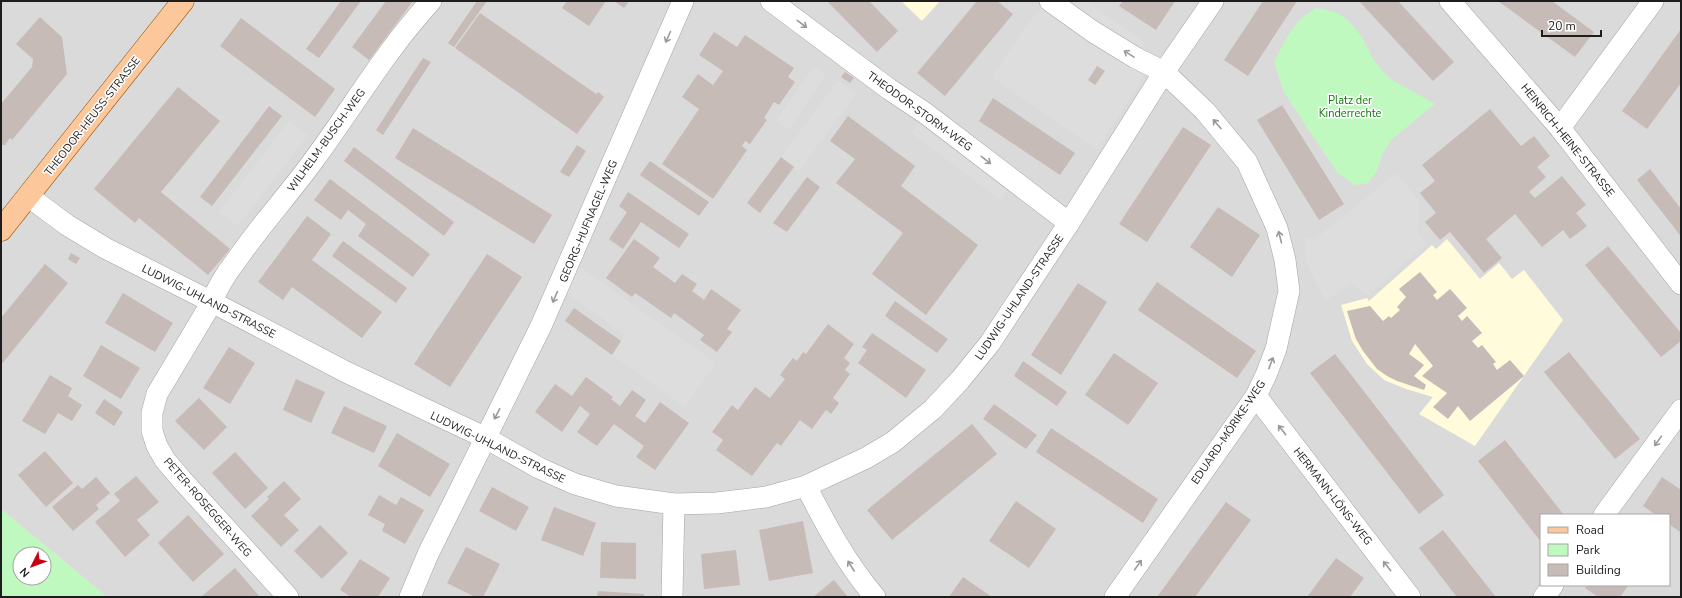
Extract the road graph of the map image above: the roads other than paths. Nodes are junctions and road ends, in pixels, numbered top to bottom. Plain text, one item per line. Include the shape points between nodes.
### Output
1 (183, 1) edge
2 (431, 1) edge
3 (683, 1) edge
4 (771, 1) edge
5 (1050, 1) edge
6 (1213, 1) edge
7 (1450, 1) edge
8 (1653, 1) edge
9 (1164, 72) junction
10 (1560, 128) junction
11 (28, 196) junction
12 (1069, 223) junction
13 (1, 230) edge
14 (1681, 284) edge
15 (212, 302) junction
16 (1256, 396) junction
17 (1681, 410) edge
18 (484, 437) junction
19 (806, 486) junction
20 (674, 504) junction
21 (1605, 514) edge
22 (1552, 586) edge
23 (288, 597) edge
24 (410, 597) edge
25 (672, 597) edge
26 (875, 597) edge
27 (1115, 597) edge
28 (1410, 597) edge
29 (1544, 597) edge

1 - 11 main road, THEODOR-HEUSS-STRASSE
2 - 15 street, WILHELM-BUSCH-WEG via 411,23 375,72 316,158 253,236 217,286
3 -> 18 street, GEORG-HUFNAGEL-WEG via 542,326
4 -> 12 street, THEODOR-STORM-WEG via 925,113
9 -> 5 street, EDUARD-MÖRIKE-WEG via 1092,31
6 - 9 street, LUDWIG-UHLAND-STRASSE
7 - 10 street, HEINRICH-HEINE-STRASSE
8 - 10 street
9 - 12 street, LUDWIG-UHLAND-STRASSE
16 -> 9 street, EDUARD-MÖRIKE-WEG via 1276,349 1289,291 1286,260 1277,228 1247,162 1205,111
10 - 14 street, HEINRICH-HEINE-STRASSE
11 - 13 main road, THEODOR-HEUSS-STRASSE
11 - 15 street, LUDWIG-UHLAND-STRASSE via 67,225 105,248
12 - 19 street, LUDWIG-UHLAND-STRASSE via 990,343 933,409 893,442 866,458
15 - 18 street, LUDWIG-UHLAND-STRASSE via 346,372
15 - 23 street, PETER-ROSEGGER-WEG via 157,394 152,413 152,431 162,455 182,480
27 -> 16 street, EDUARD-MÖRIKE-WEG
28 -> 16 street, HERMANN-LÖNS-WEG
17 -> 21 street
18 - 20 street, LUDWIG-UHLAND-STRASSE via 538,468 575,484 616,496
18 - 24 street, GEORG-HUFNAGEL-WEG
19 - 20 street, LUDWIG-UHLAND-STRASSE via 766,497 717,503
26 -> 19 street via 857,575 827,529
20 - 25 street
22 - 29 street

